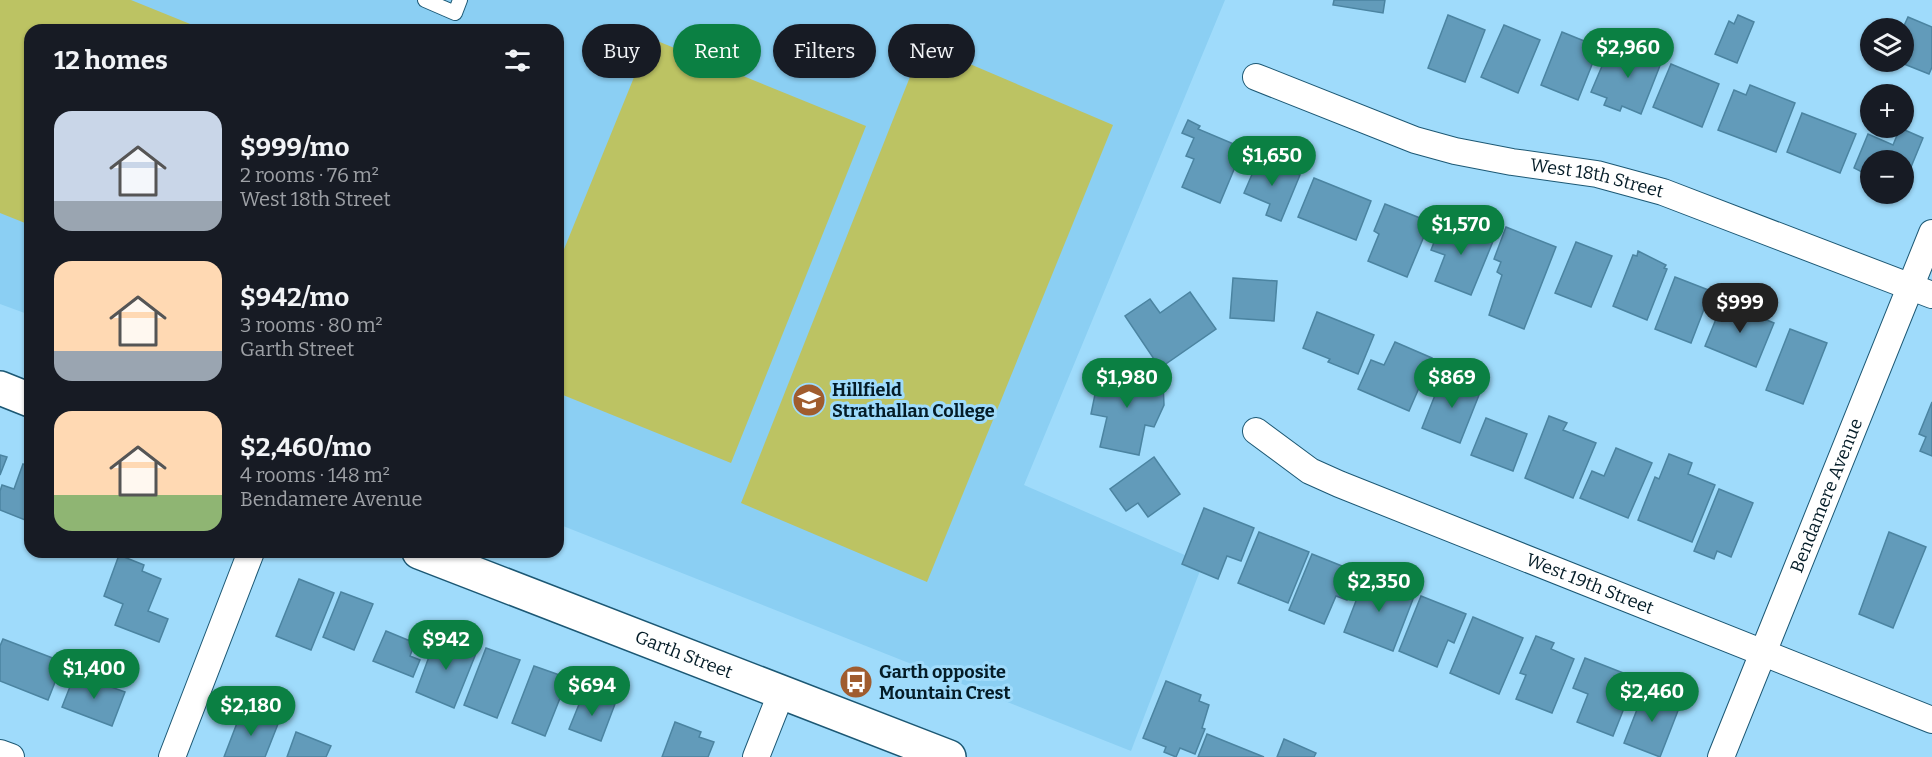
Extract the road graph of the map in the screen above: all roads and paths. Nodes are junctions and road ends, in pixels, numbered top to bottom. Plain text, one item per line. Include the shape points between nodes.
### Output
1 (425, 0) edge
2 (460, 0) edge
3 (1256, 77) dead end
4 (1932, 233) edge
5 (1921, 290) edge
6 (0, 388) edge
7 (24, 398) edge
8 (1256, 431) dead end
9 (249, 558) edge
10 (435, 558) edge
11 (1763, 654) junction
12 (782, 691) junction
13 (1932, 720) edge
14 (0, 753) edge
15 (11, 757) edge
16 (172, 757) edge
17 (756, 757) edge
18 (949, 757) edge
19 (1721, 757) edge

1 - 2 lane via 455,13
3 - 5 street, West 18th Street via 1455,152 1597,174 1663,192
4 - 5 street, Bendamere Avenue
5 - 11 street, Bendamere Avenue
6 - 7 main road
8 - 11 street, West 19th Street via 1310,471 1339,484
9 - 16 street
10 - 12 main road, Garth Street
11 - 13 street, West 19th Street
11 - 19 street, Bendamere Avenue
12 - 17 street
12 - 18 main road, Garth Street
14 - 15 street

